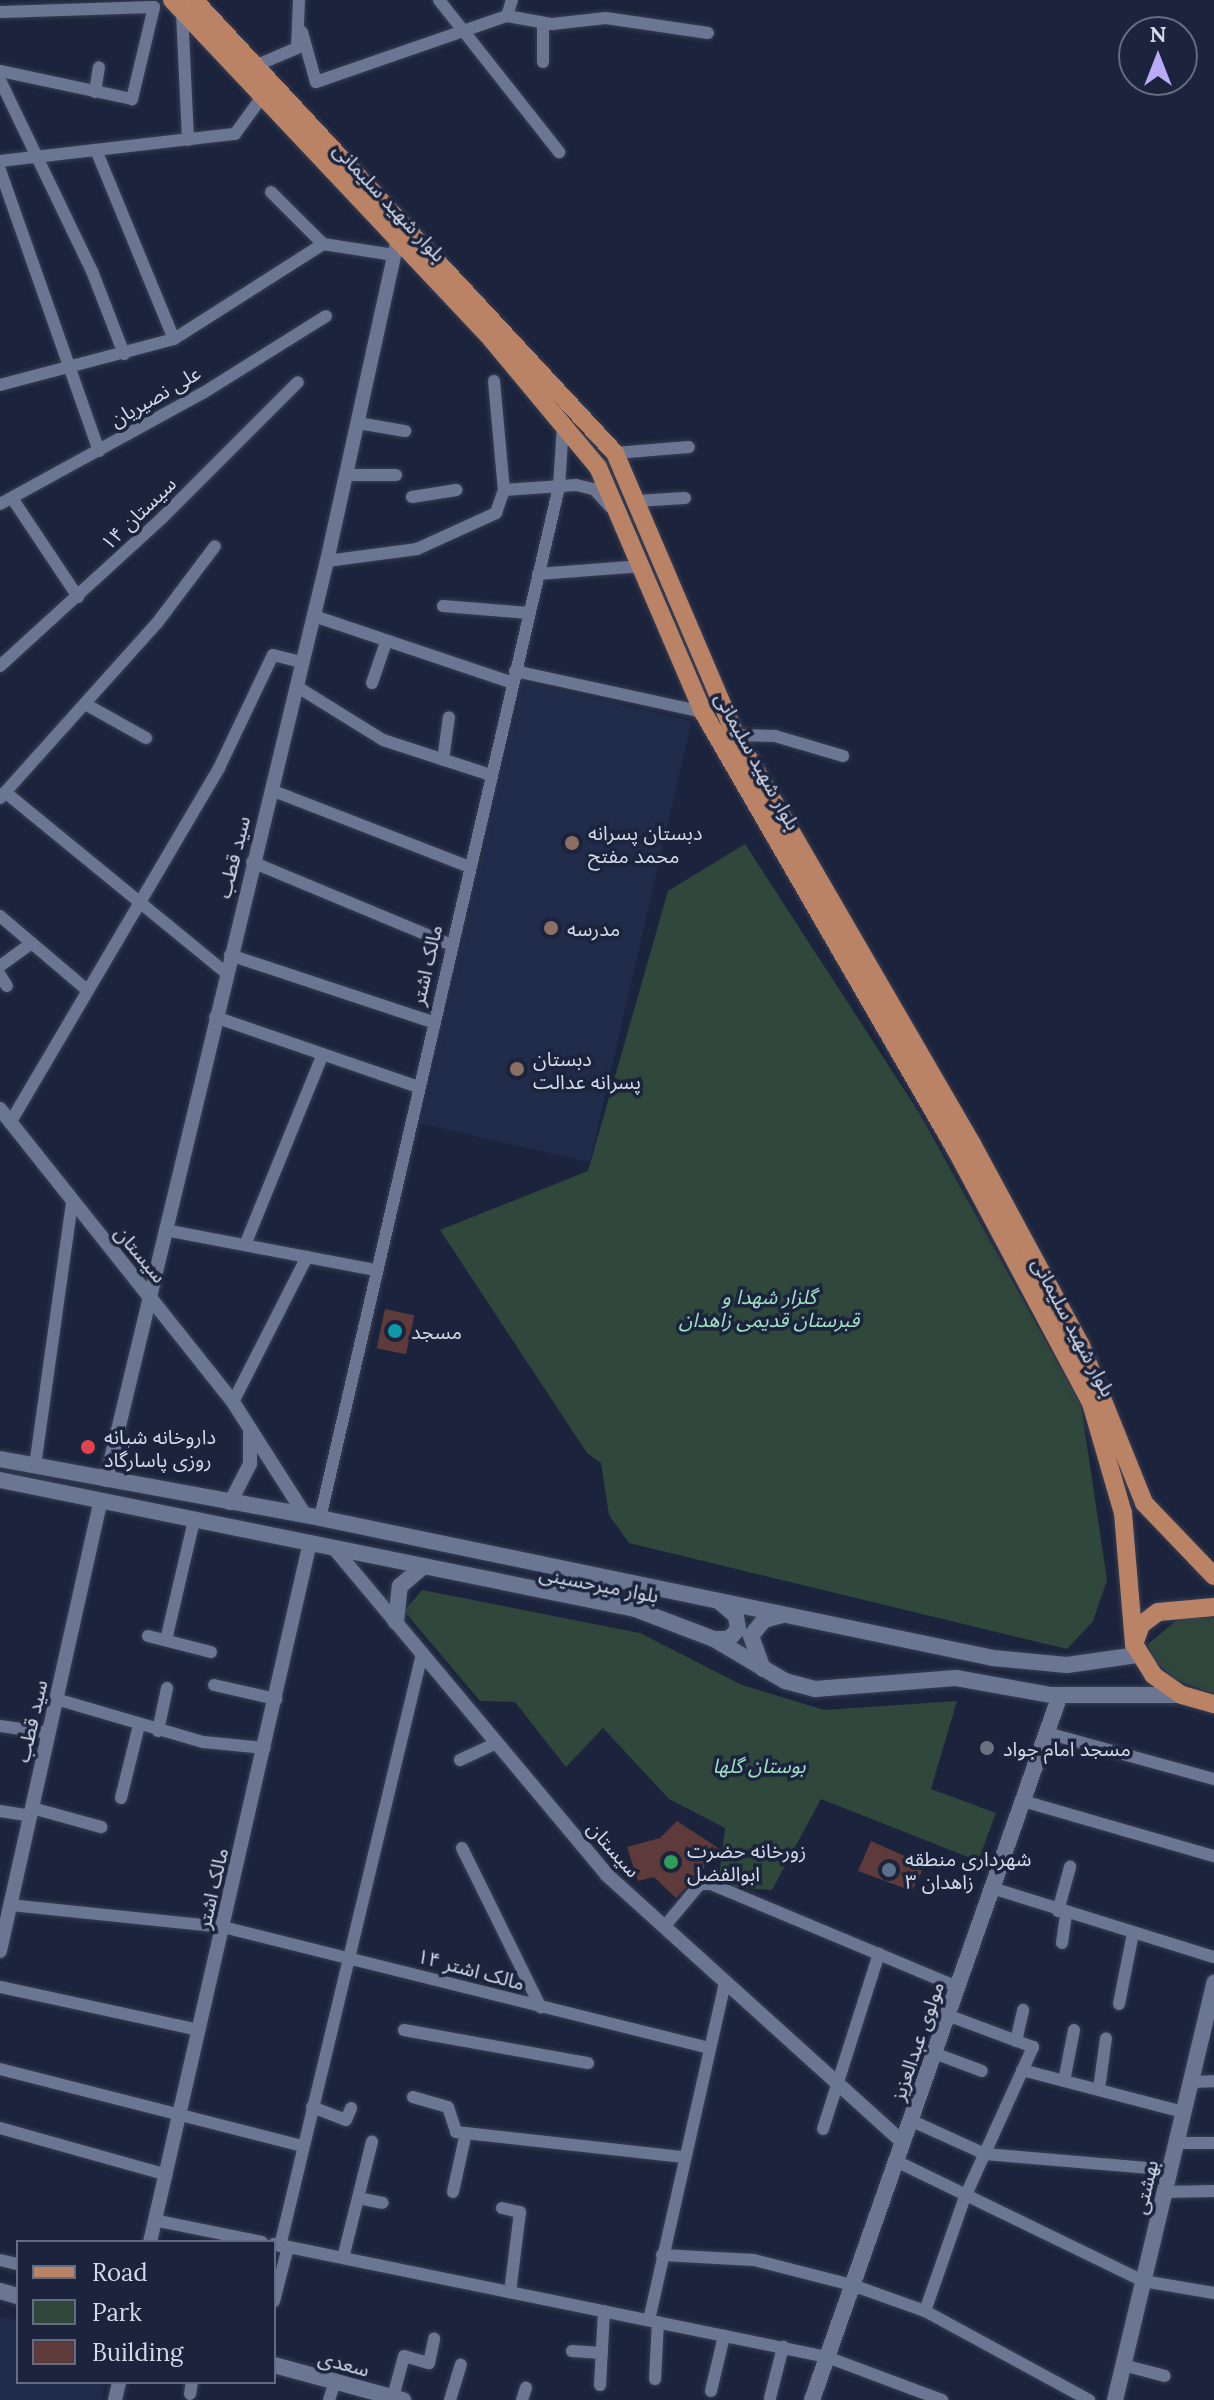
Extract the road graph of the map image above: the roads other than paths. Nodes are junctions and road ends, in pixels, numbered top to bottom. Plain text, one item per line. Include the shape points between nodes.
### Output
1 (299, 0) edge
2 (439, 0) edge
3 (512, 0) edge
4 (176, 5) edge
5 (46, 6) edge
6 (0, 12) edge
7 (507, 16) junction
8 (543, 23) junction
9 (461, 31) junction
10 (302, 32) junction
11 (708, 33) dead end
12 (543, 62) dead end
13 (255, 66) junction
14 (99, 67) dead end
15 (0, 71) edge
16 (0, 80) edge
17 (95, 92) junction
18 (262, 97) junction
19 (188, 140) junction
20 (96, 150) junction
21 (559, 152) dead end
22 (37, 157) junction
23 (0, 161) edge
24 (0, 170) edge
25 (271, 192) dead end
26 (323, 244) junction
27 (396, 248) junction
28 (326, 316) dead end
29 (174, 339) junction
30 (124, 354) junction
31 (67, 369) junction
32 (494, 381) dead end
33 (298, 382) dead end
34 (0, 385) edge
35 (562, 422) junction
36 (358, 423) junction
37 (405, 431) dead end
38 (689, 447) dead end
39 (99, 451) junction
40 (615, 453) junction
41 (346, 475) junction
42 (396, 475) dead end
43 (559, 487) junction
44 (456, 490) dead end
45 (504, 490) junction
46 (412, 497) dead end
47 (685, 498) dead end
48 (6, 501) edge
49 (636, 501) junction
50 (632, 539) junction
51 (215, 546) dead end
52 (327, 561) junction
53 (643, 566) junction
54 (538, 574) junction
55 (78, 597) junction
56 (443, 606) dead end
57 (529, 613) junction
58 (314, 616) junction
59 (385, 645) junction
60 (2, 660) edge
61 (302, 662) junction
62 (514, 677) junction
63 (372, 683) dead end
64 (296, 686) junction
65 (85, 704) junction
66 (703, 712) junction
67 (449, 717) dead end
68 (735, 735) junction
69 (146, 738) dead end
70 (843, 756) dead end
71 (443, 760) junction
72 (491, 775) junction
73 (271, 790) junction
74 (3, 795) edge
75 (252, 862) junction
76 (470, 867) junction
77 (138, 904) junction
78 (0, 916) edge
79 (32, 943) junction
80 (451, 945) junction
81 (230, 955) junction
82 (0, 966) edge
83 (226, 973) junction
84 (87, 990) junction
85 (215, 1017) junction
86 (433, 1022) junction
87 (323, 1054) junction
88 (418, 1087) junction
89 (0, 1109) edge
90 (10, 1123) junction
91 (72, 1202) junction
92 (165, 1230) junction
93 (245, 1245) junction
94 (307, 1257) junction
95 (375, 1270) junction
96 (151, 1297) junction
97 (233, 1402) junction
98 (249, 1426) junction
99 (0, 1459) edge
100 (35, 1466) junction
101 (0, 1480) edge
102 (106, 1480) junction
103 (101, 1500) junction
104 (230, 1503) junction
105 (312, 1517) junction
106 (194, 1521) junction
107 (310, 1542) junction
108 (333, 1547) junction
109 (423, 1567) junction
110 (1214, 1576) edge
111 (720, 1601) junction
112 (1214, 1607) edge
113 (784, 1614) junction
114 (396, 1622) junction
115 (148, 1636) dead end
116 (714, 1639) junction
117 (166, 1640) junction
118 (1135, 1650) junction
119 (211, 1652) dead end
120 (422, 1654) junction
121 (764, 1671) junction
122 (214, 1685) dead end
123 (167, 1688) dead end
124 (1060, 1695) junction
125 (1182, 1695) junction
126 (56, 1699) junction
127 (276, 1699) junction
128 (1214, 1704) edge
129 (139, 1725) junction
130 (0, 1726) edge
131 (158, 1731) junction
132 (49, 1733) junction
133 (1047, 1733) junction
134 (496, 1743) junction
135 (265, 1748) junction
136 (460, 1760) dead end
137 (1214, 1779) edge
138 (121, 1798) dead end
139 (1023, 1801) junction
140 (0, 1811) edge
141 (31, 1812) junction
142 (101, 1827) dead end
143 (462, 1848) dead end
144 (1214, 1856) edge
145 (1070, 1867) dead end
146 (992, 1888) junction
147 (10, 1905) junction
148 (1062, 1913) junction
149 (223, 1927) junction
150 (664, 1927) junction
151 (1133, 1933) junction
152 (1062, 1943) dead end
153 (0, 1947) edge
154 (879, 1954) junction
155 (1214, 1957) edge
156 (349, 1958) junction
157 (725, 1982) junction
158 (1214, 1983) edge
159 (0, 1987) edge
160 (957, 1987) junction
161 (1119, 2004) dead end
162 (541, 2008) junction
163 (1023, 2010) dead end
164 (947, 2015) junction
165 (199, 2030) junction
166 (404, 2030) dead end
167 (1074, 2030) dead end
168 (1208, 2033) edge
169 (1106, 2038) dead end
170 (1016, 2041) junction
171 (709, 2048) junction
172 (934, 2053) junction
173 (588, 2063) dead end
174 (0, 2069) edge
175 (1022, 2070) junction
176 (982, 2071) dead end
177 (1064, 2081) junction
178 (1214, 2081) edge
179 (836, 2082) junction
180 (1191, 2082) junction
181 (1099, 2089) junction
182 (413, 2097) dead end
183 (312, 2107) junction
184 (351, 2108) dead end
185 (1183, 2112) junction
186 (180, 2116) junction
187 (910, 2120) junction
188 (0, 2128) edge
189 (823, 2129) dead end
190 (466, 2133) junction
191 (372, 2142) dead end
192 (903, 2142) junction
193 (1176, 2143) junction
194 (1214, 2143) edge
195 (303, 2146) junction
196 (985, 2154) junction
197 (682, 2157) junction
198 (896, 2161) junction
199 (1170, 2170) junction
200 (167, 2175) junction
201 (1214, 2191) edge
202 (453, 2192) dead end
203 (1164, 2192) junction
204 (965, 2197) junction
205 (358, 2198) junction
206 (383, 2203) dead end
207 (502, 2208) dead end
208 (154, 2220) junction
209 (150, 2240) edge
210 (252, 2240) edge
211 (280, 2246) edge
212 (662, 2255) junction
213 (343, 2258) junction
214 (1143, 2281) junction
215 (276, 2283) edge
216 (852, 2285) junction
217 (510, 2292) junction
218 (1214, 2293) edge
219 (604, 2311) junction
220 (925, 2311) junction
221 (654, 2321) junction
222 (724, 2336) junction
223 (434, 2339) dead end
224 (783, 2347) junction
225 (572, 2351) dead end
226 (602, 2353) junction
227 (827, 2357) junction
228 (461, 2365) dead end
229 (1123, 2365) junction
230 (276, 2366) edge
231 (1165, 2376) dead end
232 (655, 2379) dead end
233 (335, 2381) junction
234 (600, 2385) dead end
235 (711, 2391) dead end
236 (388, 2398) edge
237 (770, 2398) dead end
238 (329, 2400) edge
239 (450, 2400) edge
240 (812, 2400) edge
241 (942, 2400) edge
242 (1089, 2400) edge
243 (1115, 2400) edge

1 - 10 street via 295,12
2 - 9 street
3 - 7 street
4 - 5 street
4 - 13 main road, بلوار شهید سلیمانی
4 - 17 street via 132,99
4 - 18 main road, بلوار شهید سلیمانی
4 - 19 street
5 - 6 street
7 - 8 street
7 - 9 street
8 - 11 street via 606,18
8 - 12 street
9 - 10 street via 316,82
9 - 21 street via 518,92
10 - 13 street via 297,48
13 - 40 main road, بلوار شهید سلیمانی
14 - 17 street
15 - 17 street
16 - 22 street
18 - 19 street via 235,134
18 - 27 main road, بلوار شهید سلیمانی
19 - 20 street
20 - 22 street
20 - 29 street
22 - 23 street
22 - 30 street
24 - 31 street
25 - 26 street
26 - 27 street
26 - 29 street
27 - 35 main road, بلوار شهید سلیمانی
27 - 36 street, سید قطب
28 - 39 street, علی نصیریان
29 - 30 street
30 - 31 street
31 - 34 street
31 - 39 street
32 - 45 street
33 - 55 street, سیستان ۱۴
35 - 43 street, مالک اشتر
35 - 50 main road, بلوار شهید سلیمانی via 598,467
36 - 37 street
36 - 41 street, سید قطب
38 - 40 street
39 - 48 street, علی نصیریان
40 - 49 main road, بلوار شهید سلیمانی
41 - 42 street
41 - 52 street, سید قطب
43 - 45 street
43 - 50 street via 594,489
43 - 54 street, مالک اشتر
44 - 46 street
45 - 52 street via 496,513 417,549
47 - 49 street
48 - 55 street
49 - 68 main road, بلوار شهید سلیمانی
50 - 53 main road, بلوار شهید سلیمانی
51 - 65 street
52 - 58 street, سید قطب
53 - 54 street
53 - 66 main road, بلوار شهید سلیمانی
54 - 57 street, مالک اشتر
55 - 60 street, سیستان ۱۴
56 - 57 street
57 - 62 street, مالک اشتر
58 - 59 street
58 - 61 street, سید قطب
59 - 62 street
59 - 63 street
61 - 64 street, سید قطب
61 - 77 street via 273,655 219,768
62 - 66 street
62 - 72 street, مالک اشتر
64 - 71 street via 383,740
64 - 73 street, سید قطب
65 - 69 street
65 - 74 street
66 - 118 main road, بلوار شهید سلیمانی via 957,1152 1091,1403 1123,1513
67 - 71 street
68 - 70 street via 775,736
68 - 110 main road, بلوار شهید سلیمانی via 1081,1346 1144,1503
71 - 72 street
72 - 76 street, مالک اشتر
73 - 75 street, سید قطب
73 - 76 street
74 - 77 street
75 - 80 street
75 - 81 street, سید قطب
76 - 80 street, مالک اشتر
77 - 83 street
77 - 84 street
78 - 79 street
79 - 82 street
79 - 84 street
80 - 86 street, مالک اشتر
81 - 83 street, سید قطب
81 - 86 street
83 - 85 street, سید قطب
84 - 90 street
85 - 87 street
85 - 92 street, سید قطب
86 - 88 street, مالک اشتر
87 - 88 street
87 - 93 street
88 - 95 street, مالک اشتر
89 - 90 street, سیستان
90 - 91 street, سیستان
91 - 96 street, سیستان
91 - 100 street
92 - 93 street
92 - 96 street, سید قطب
93 - 94 street
94 - 95 street
94 - 97 street
95 - 105 street, مالک اشتر
96 - 97 street, سیستان
96 - 102 street, سید قطب
97 - 98 street, سیستان
98 - 104 street via 250,1464
98 - 105 street, سیستان
99 - 100 main road, بلوار میرحسینی
100 - 102 main road, بلوار میرحسینی
101 - 103 main road, بلوار میرحسینی
102 - 104 main road, بلوار میرحسینی
103 - 106 main road, بلوار میرحسینی
103 - 126 street, سید قطب
104 - 105 main road, بلوار میرحسینی
105 - 111 main road, بلوار میرحسینی
106 - 107 main road, بلوار میرحسینی
106 - 117 street
107 - 108 main road, بلوار میرحسینی
107 - 127 street, مالک اشتر
108 - 109 main road, بلوار میرحسینی
108 - 114 street, سیستان
109 - 114 main road via 400,1586
109 - 116 main road, بلوار میرحسینی via 635,1609
111 - 113 main road, بلوار میرحسینی
111 - 116 main road via 736,1616 738,1629 729,1639
112 - 118 main road via 1158,1612 1141,1625
113 - 118 main road, بلوار میرحسینی via 1042,1664
113 - 121 main road via 764,1620 751,1636
114 - 120 street, سیستان
115 - 117 street
116 - 121 main road, بلوار میرحسینی
117 - 119 street
118 - 125 main road
120 - 134 street, سیستان
120 - 156 street
121 - 124 main road, بلوار میرحسینی via 815,1689 956,1678
122 - 127 street
123 - 131 street
124 - 125 main road, بلوار میرحسینی
124 - 133 main road, مولوی عبدالعزیز
125 - 128 main road
126 - 129 street
126 - 132 street, سید قطب
127 - 135 street, مالک اشتر
129 - 131 street
129 - 138 street
130 - 132 street
131 - 135 street
132 - 141 street, سید قطب
133 - 137 street
133 - 139 main road, مولوی عبدالعزیز
134 - 136 street
134 - 150 street, سیستان via 607,1875
135 - 149 street, مالک اشتر
139 - 144 street
139 - 146 main road, مولوی عبدالعزیز
140 - 141 street
141 - 142 street
141 - 147 street, سید قطب
143 - 162 street
145 - 148 street
146 - 148 street
146 - 160 main road, مولوی عبدالعزیز
147 - 149 street, مالک اشتر ۱۴
147 - 153 street, سید قطب
148 - 151 street
148 - 152 street
149 - 156 street, مالک اشتر ۱۴
149 - 165 street, مالک اشتر
150 - 154 street via 700,1884 711,1884
150 - 157 street, سیستان
151 - 155 street
151 - 161 street
154 - 160 street
154 - 179 street
156 - 162 street, مالک اشتر ۱۴
156 - 183 street
157 - 171 street
157 - 179 street, سیستان
158 - 168 main road, بهشتی
159 - 165 street
160 - 164 main road, مولوی عبدالعزیز
162 - 171 street, مالک اشتر ۱۴
163 - 170 street
164 - 170 street
164 - 172 main road, مولوی عبدالعزیز
165 - 186 street, مالک اشتر
166 - 173 street
167 - 177 street
168 - 180 main road, بهشتی
169 - 181 street
170 - 175 street via 1033,2047
171 - 197 street
172 - 176 street
172 - 187 main road, مولوی عبدالعزیز
174 - 186 street
175 - 177 street
175 - 196 street
177 - 181 street
178 - 180 street
179 - 189 street
179 - 192 street, سیستان
180 - 185 main road, بهشتی
181 - 185 street
182 - 190 street via 448,2107 456,2132
183 - 184 street via 346,2120
183 - 195 street
185 - 193 main road, بهشتی
186 - 195 street
186 - 200 street, مالک اشتر
187 - 192 main road, مولوی عبدالعزیز
187 - 196 street
188 - 200 street
190 - 197 street
190 - 202 street
191 - 205 street
192 - 198 main road, مولوی عبدالعزیز
193 - 194 street
193 - 199 main road, بهشتی
195 - 211 street
196 - 199 street
196 - 204 street
197 - 212 street
198 - 204 street
198 - 216 main road, مولوی عبدالعزیز
199 - 203 main road, بهشتی
200 - 208 street, مالک اشتر
201 - 203 street
203 - 214 main road, بهشتی
204 - 214 street
204 - 220 street
205 - 206 street
205 - 213 street
207 - 217 street via 520,2212
208 - 209 street, مالک اشتر
208 - 210 street
211 - 213 street
211 - 215 street
212 - 216 street via 754,2260
212 - 221 street
213 - 217 street
214 - 218 street
214 - 229 main road, بهشتی
216 - 220 street
216 - 227 main road, مولوی عبدالعزیز
217 - 219 street
219 - 221 street
219 - 226 street
220 - 242 street
221 - 222 street
221 - 232 street
222 - 224 street
222 - 235 street
223 - 236 street via 429,2363 404,2356
224 - 227 street
224 - 237 street
225 - 226 street
226 - 234 street
227 - 240 main road, مولوی عبدالعزیز
227 - 241 street
228 - 239 street
229 - 231 street
229 - 243 main road, بهشتی
230 - 233 main road, سعدی
233 - 236 main road, سعدی
233 - 238 street

